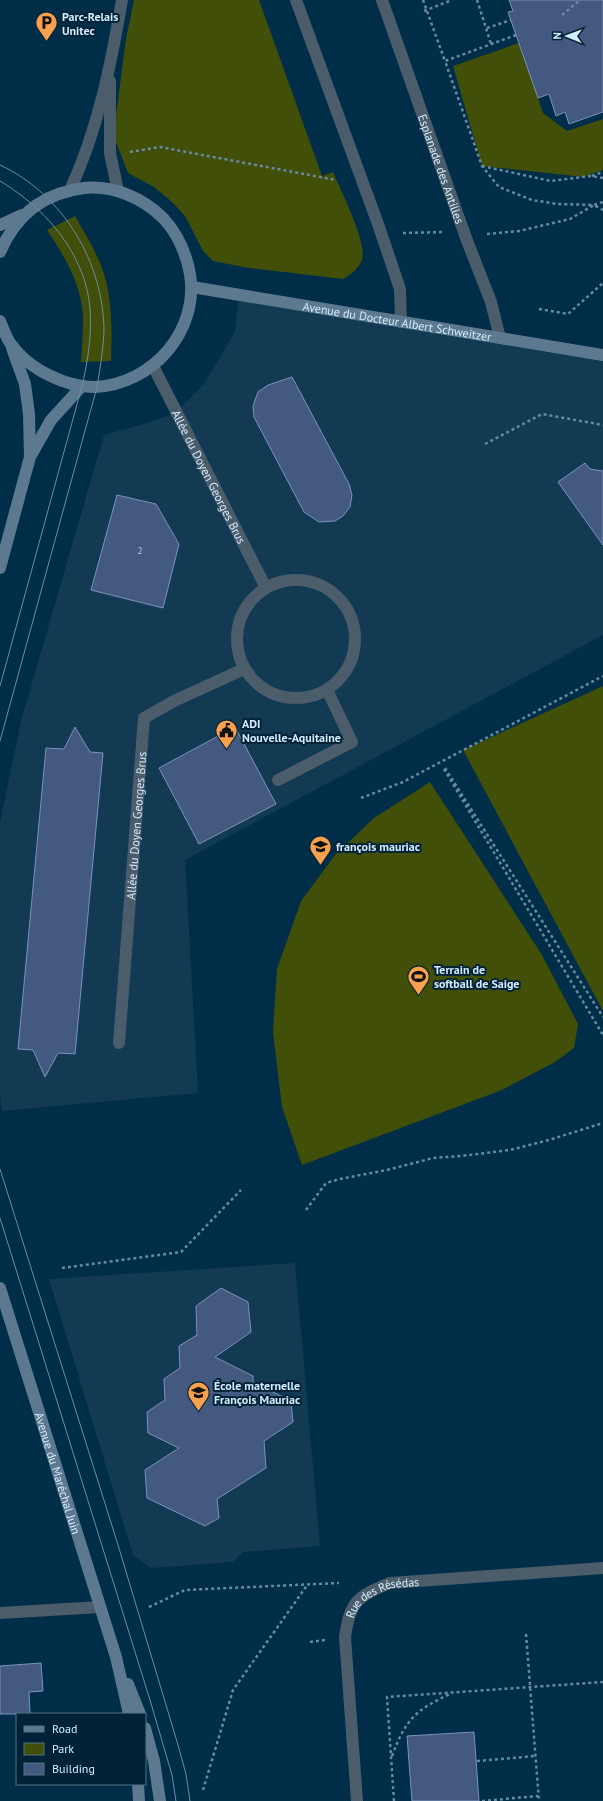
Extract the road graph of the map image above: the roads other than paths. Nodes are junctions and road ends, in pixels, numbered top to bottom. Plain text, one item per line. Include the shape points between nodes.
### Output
1 (122, 0) edge
2 (296, 0) edge
3 (382, 0) edge
4 (110, 68) junction
5 (70, 190) junction
6 (118, 191) junction
7 (26, 212) junction
8 (0, 225) edge
9 (0, 252) edge
10 (192, 287) junction
11 (0, 321) edge
12 (401, 322) junction
13 (500, 338) junction
14 (10, 343) junction
15 (603, 355) edge
16 (153, 366) junction
17 (82, 386) junction
18 (30, 457) junction
19 (0, 568) edge
20 (266, 588) junction
21 (244, 668) junction
22 (327, 690) junction
23 (278, 780) dead end
24 (119, 1043) dead end
25 (0, 1288) edge
26 (603, 1568) edge
27 (100, 1607) junction
28 (0, 1612) edge
29 (116, 1658) junction
30 (129, 1713) edge
31 (140, 1713) edge
32 (146, 1732) edge
33 (138, 1785) edge
34 (138, 1801) edge
35 (160, 1801) edge
36 (356, 1801) edge

1 - 4 street
2 - 12 street via 400,289
3 - 13 street, Esplanade des Antilles via 491,302
4 - 5 street via 85,154
4 - 6 street via 110,153
5 - 6 main road via 93,187
5 - 7 main road via 48,198
6 - 10 main road via 151,207 173,229 187,256
7 - 8 main road
7 - 9 main road via 8,234
10 - 12 main road, Avenue du Docteur Albert Schweitzer
10 - 16 main road via 182,331 170,350
11 - 14 main road
12 - 13 main road, Avenue du Docteur Albert Schweitzer
13 - 15 main road, Avenue du Docteur Albert Schweitzer
14 - 17 main road via 30,364 54,379
14 - 18 main road via 25,384
16 - 17 main road via 130,379 96,387
16 - 20 street, Allée du Doyen Georges Brus
17 - 18 main road via 51,420
18 - 19 main road
20 - 21 street via 248,604 236,633 237,651
20 - 22 street via 290,580 304,580 322,585 338,596 350,612 355,632 354,651 348,670
21 - 22 street via 254,682 268,692 284,698 302,699
21 - 24 street, Allée du Doyen Georges Brus via 144,718
22 - 23 street via 352,742
25 - 27 main road, Avenue du Maréchal Juin
26 - 36 street, Rue des Résédas via 390,1583 367,1592 355,1603 348,1618 345,1637
27 - 28 street
27 - 29 main road, Avenue du Maréchal Juin
29 - 30 main road, Avenue du Maréchal Juin
29 - 31 main road, Avenue du Maréchal Juin
32 - 35 main road
33 - 34 main road

